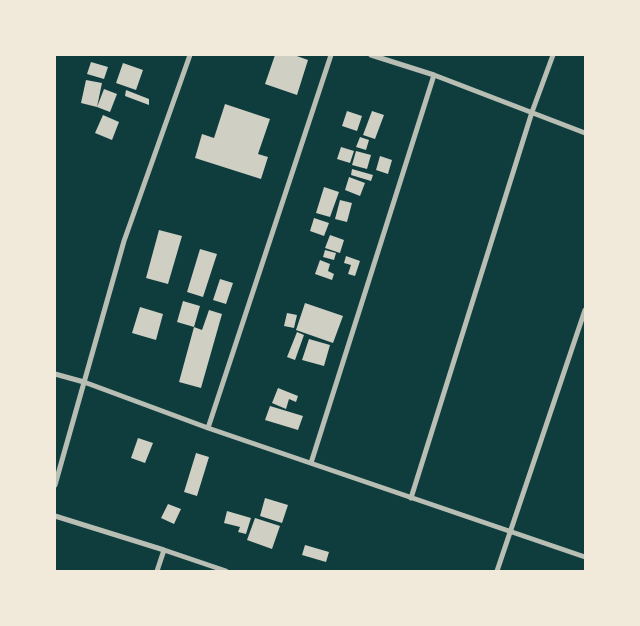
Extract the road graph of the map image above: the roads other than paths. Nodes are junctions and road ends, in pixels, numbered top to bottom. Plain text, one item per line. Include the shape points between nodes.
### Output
1 (190, 55) edge
2 (332, 55) edge
3 (371, 55) edge
4 (553, 55) edge
5 (434, 75) junction
6 (532, 112) junction
7 (585, 133) edge
8 (585, 310) edge
9 (55, 374) edge
10 (84, 382) junction
11 (208, 428) junction
12 (311, 463) junction
13 (55, 485) edge
14 (411, 498) junction
15 (55, 516) edge
16 (510, 532) junction
17 (164, 550) junction
18 (585, 557) edge
19 (157, 571) edge
20 (226, 571) edge
21 (497, 571) edge

1 - 10 street via 124,241
2 - 11 street
3 - 5 street
4 - 6 street
5 - 6 street
5 - 12 street
6 - 7 street
6 - 14 street
8 - 16 street
9 - 10 street
10 - 11 street
10 - 13 street
11 - 12 street
12 - 14 street
14 - 16 street
15 - 17 street
16 - 18 street
16 - 21 street
17 - 19 street
17 - 20 street

